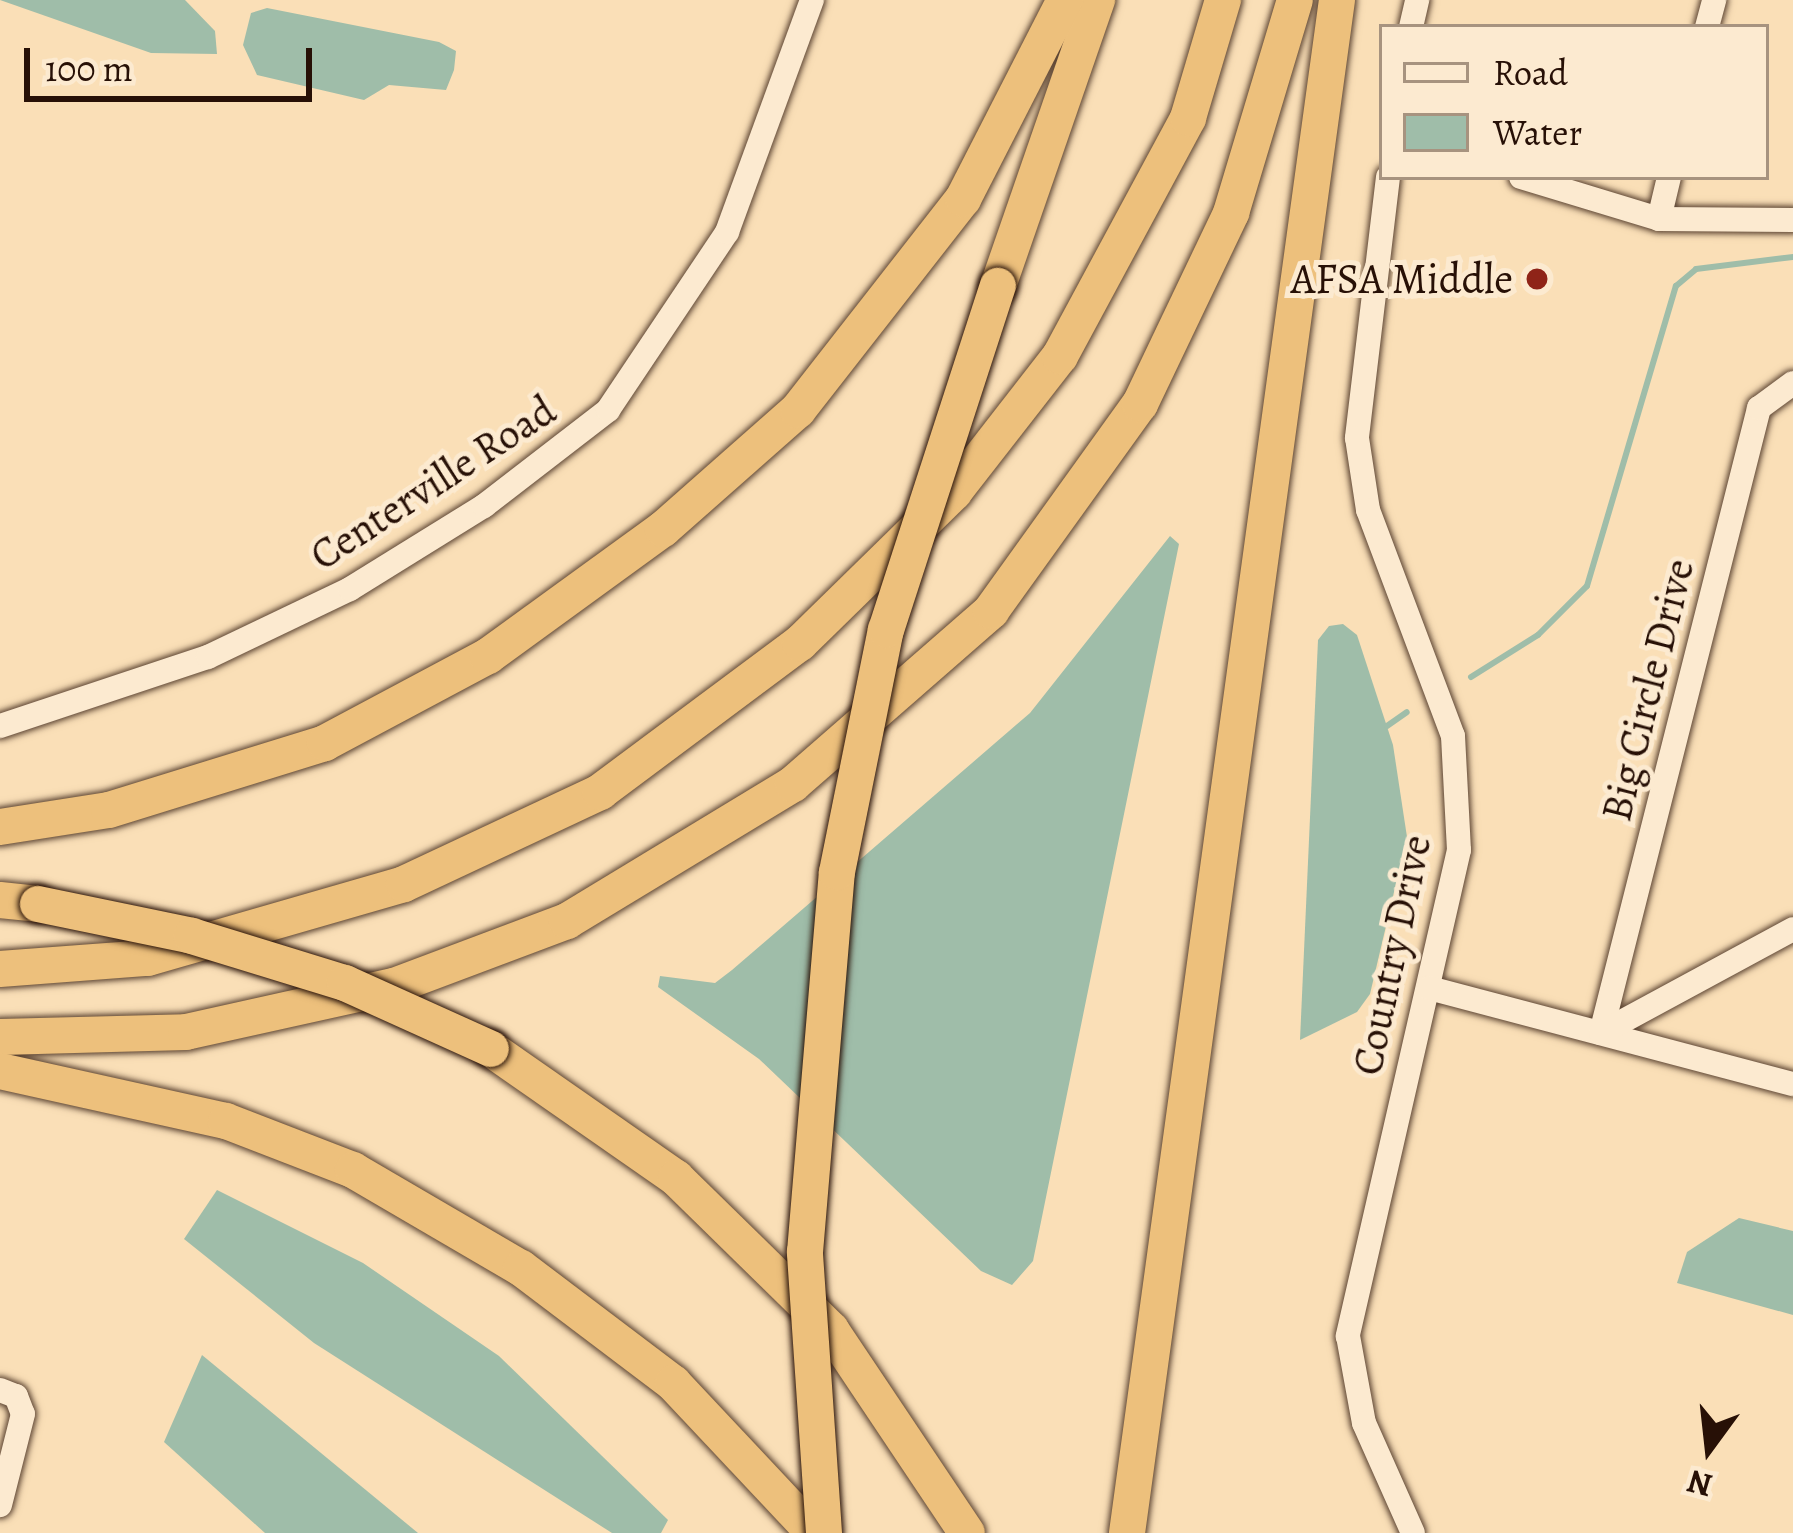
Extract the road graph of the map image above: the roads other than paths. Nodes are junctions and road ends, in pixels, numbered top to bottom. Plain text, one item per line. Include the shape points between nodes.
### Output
1 (812, 0) edge
2 (1065, 0) edge
3 (1097, 0) edge
4 (1223, 0) edge
5 (1295, 0) edge
6 (1337, 0) edge
7 (1388, 180) edge
8 (1531, 180) edge
9 (1669, 180) edge
10 (1659, 219) junction
11 (1793, 220) edge
12 (1786, 386) edge
13 (1793, 411) edge
14 (0, 725) edge
15 (0, 827) edge
16 (0, 900) edge
17 (1793, 928) edge
18 (0, 969) edge
19 (1429, 988) junction
20 (1601, 1033) junction
21 (0, 1036) edge
22 (0, 1071) edge
23 (1793, 1084) edge
24 (0, 1390) edge
25 (0, 1505) edge
26 (814, 1533) edge
27 (824, 1533) edge
28 (967, 1533) edge
29 (1126, 1533) edge
30 (1413, 1533) edge

1 - 14 street, Centerville Road via 727,232 608,410 484,506 350,589 208,657
2 - 15 highway via 962,200 798,410 662,530 488,656 325,743 110,810
3 - 27 highway, bridge via 886,631 833,896 805,1252
4 - 18 highway via 1188,118 1060,356 954,492 800,643 600,793 404,884 148,958
5 - 21 highway via 1231,213 1140,404 992,611 793,784 567,921 394,986 186,1032
6 - 29 highway
7 - 19 street, Country Drive via 1357,438 1368,510 1454,736 1460,850
8 - 10 street
9 - 10 street
10 - 11 street
12 - 13 street
12 - 20 street, Big Circle Drive via 1759,408
16 - 28 highway, bridge via 192,935 345,983 491,1049 676,1178 831,1330
17 - 20 street
19 - 20 street
19 - 30 street, Country Drive via 1348,1336 1364,1424
20 - 23 street
22 - 26 highway via 226,1121 352,1170 521,1268 673,1383
24 - 25 street via 16,1396 23,1414

